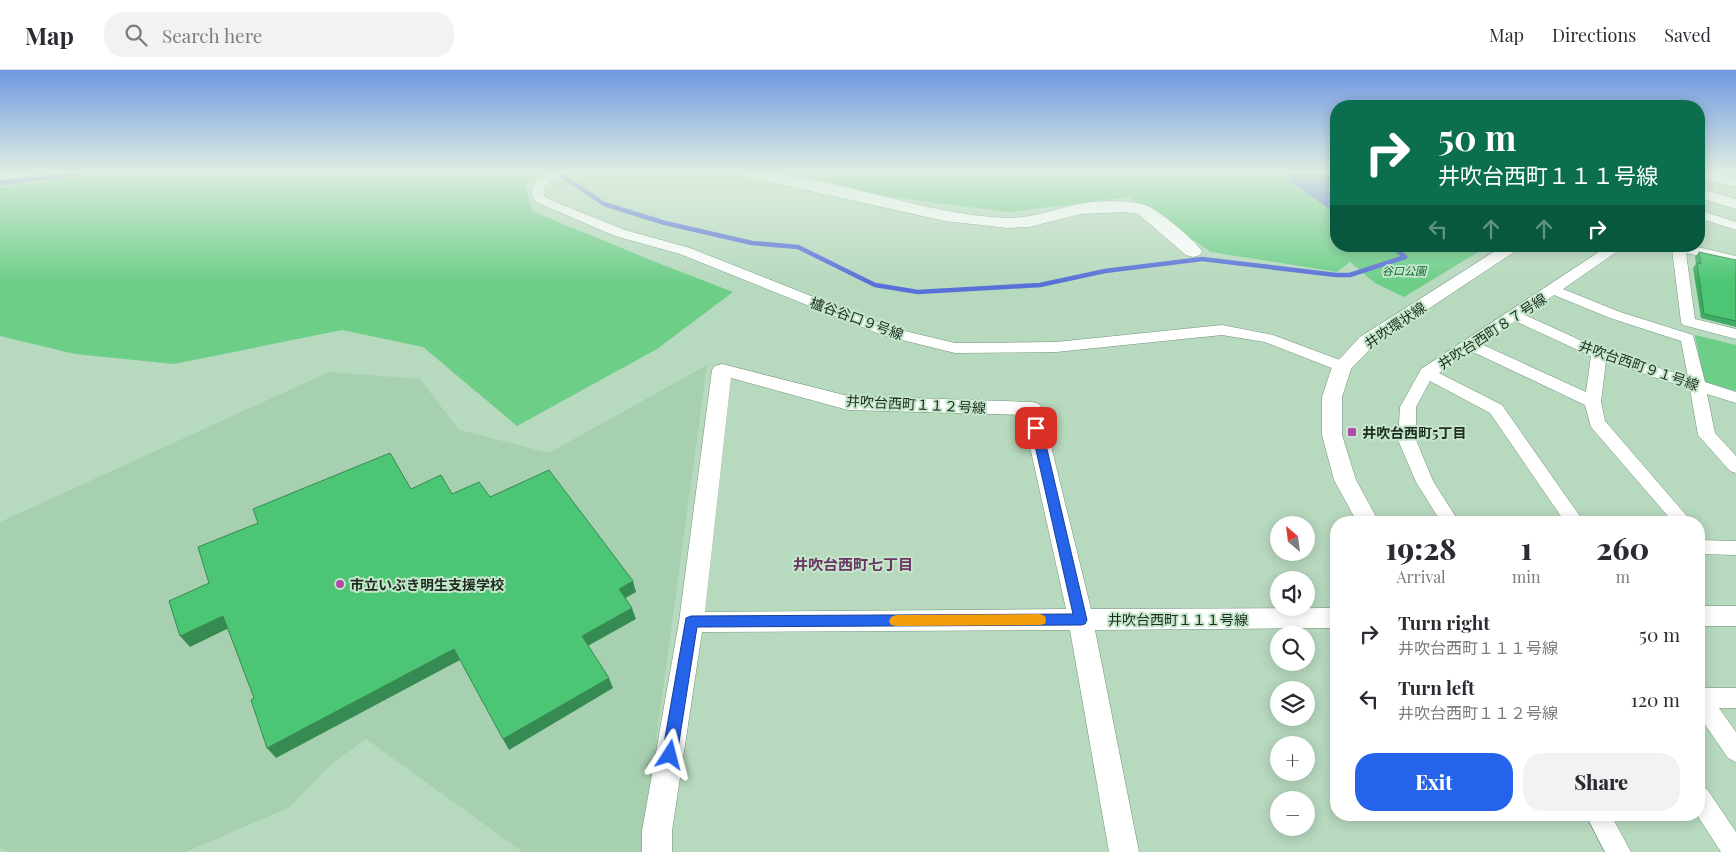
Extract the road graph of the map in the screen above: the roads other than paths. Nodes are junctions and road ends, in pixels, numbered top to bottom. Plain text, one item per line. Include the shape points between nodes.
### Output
1 (557, 208) edge
2 (911, 208) edge
3 (1092, 208) edge
4 (1137, 208) edge
5 (1705, 216) edge
6 (1736, 226) edge
7 (1193, 251) dead end
8 (1506, 252) edge
9 (1609, 252) edge
10 (1678, 252) edge
11 (1700, 252) edge
12 (1736, 260) edge
13 (1554, 290) junction
14 (1516, 316) junction
15 (1736, 334) edge
16 (1471, 345) junction
17 (1599, 354) junction
18 (1342, 367) junction
19 (1427, 373) junction
20 (1698, 386) junction
21 (1736, 398) edge
22 (1593, 402) junction
23 (1736, 467) edge
24 (1365, 516) edge
25 (1446, 516) edge
26 (1571, 516) edge
27 (1678, 516) edge
28 (1705, 545) edge
29 (1736, 548) edge
30 (1705, 616) edge
31 (1736, 616) edge
32 (1330, 618) edge
33 (1081, 620) junction
34 (691, 622) junction
35 (1705, 698) edge
36 (1736, 698) edge
37 (1705, 707) edge
38 (1736, 751) edge
39 (1705, 806) edge
40 (1601, 821) edge
41 (657, 852) edge
42 (1124, 852) edge
43 (1619, 852) edge
44 (1735, 852) edge

1 - 18 street, 櫨谷谷口９号線 via 620,233 685,251 887,332 955,348 1056,348 1222,330 1268,338
2 - 3 main road via 1008,223 1029,222
4 - 7 main road via 1158,220
5 - 6 street
8 - 18 street, 井吹環状線 via 1367,341
9 - 13 street, 井吹台西町８７号線
10 - 15 street via 1688,322
11 - 12 street
13 - 14 street, 井吹台西町８７号線
13 - 20 street via 1614,315 1688,338
14 - 16 street, 井吹台西町８７号線
14 - 17 street, 井吹台西町９１号線
16 - 19 street, 井吹台西町８７号線
16 - 22 street
17 - 20 street, 井吹台西町９１号線
17 - 22 street
18 - 24 street, 井吹環状線 via 1332,396 1332,434 1345,480
19 - 25 street, 井吹台西町８７号線 via 1408,407 1407,440 1425,482
19 - 26 street via 1496,410
20 - 21 street, 井吹台西町９１号線
20 - 23 street via 1707,435
22 - 27 street via 1597,423
28 - 29 street
30 - 31 street
32 - 33 street, 井吹台西町１１１号線
33 - 34 street, 井吹台西町１１１号線
33 - 34 street, 井吹台西町１１２号線 via 1032,409 848,403 722,370
33 - 42 street
34 - 41 street via 657,831
35 - 36 street
37 - 38 street
39 - 44 street
40 - 43 street

